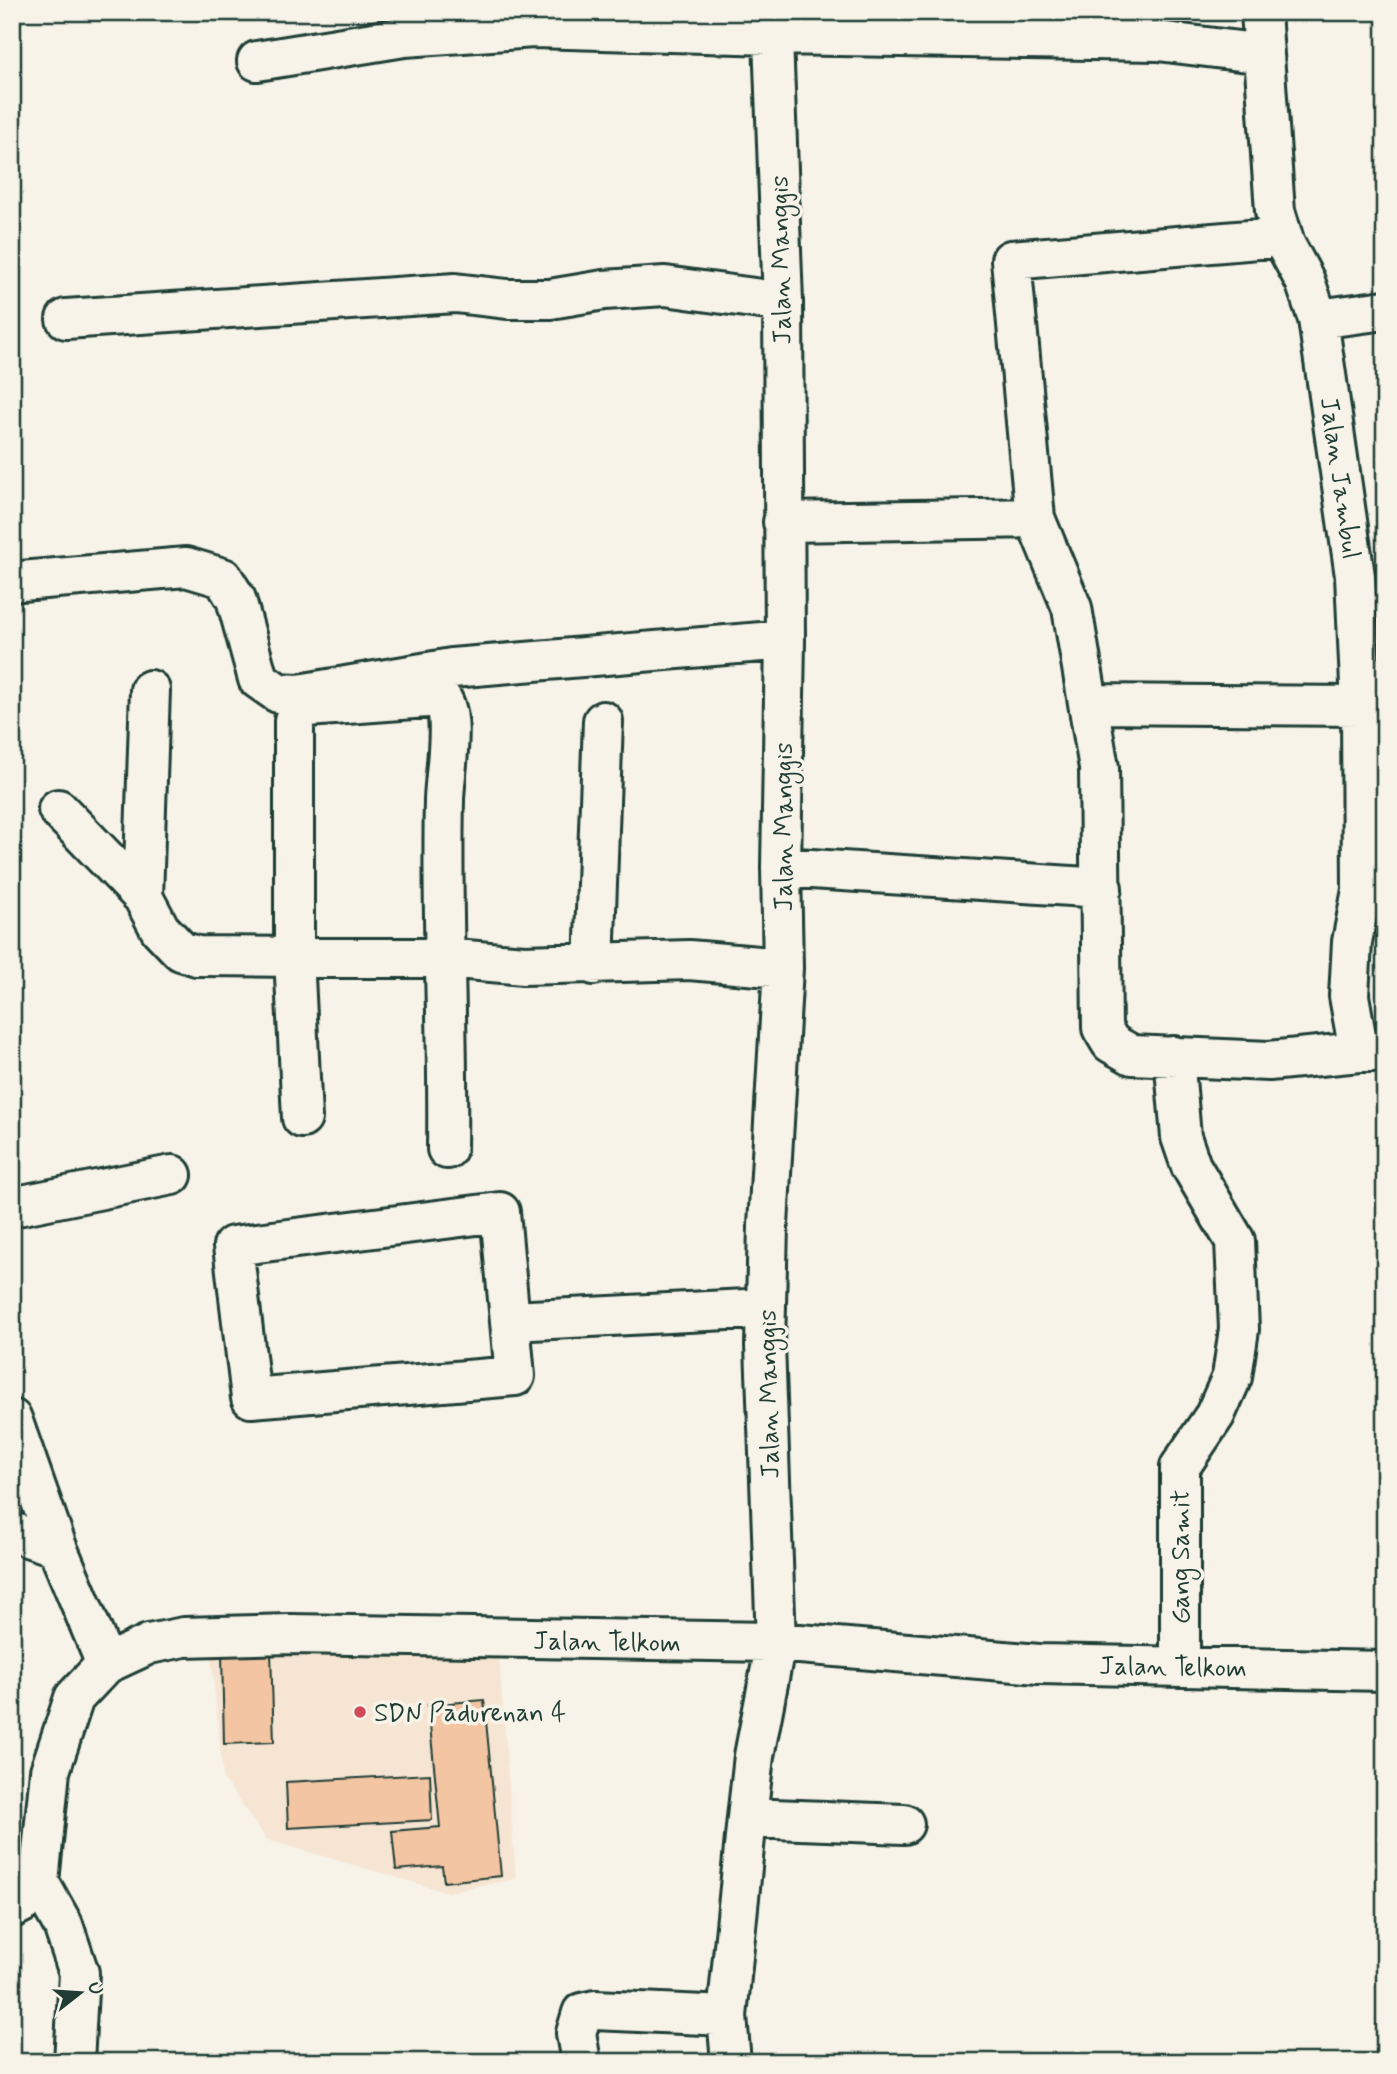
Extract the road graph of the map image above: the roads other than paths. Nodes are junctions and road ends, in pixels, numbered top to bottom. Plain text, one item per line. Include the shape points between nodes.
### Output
1 (1261, 12) edge
2 (773, 24) edge
3 (1264, 54) junction
4 (257, 61) dead end
5 (1283, 237) junction
6 (783, 302) junction
7 (1385, 310) edge
8 (66, 319) dead end
9 (1318, 319) junction
10 (1035, 518) junction
11 (783, 522) junction
12 (1370, 575) edge
13 (21, 582) dead end
14 (785, 640) junction
15 (150, 690) dead end
16 (1088, 704) junction
17 (1361, 706) junction
18 (603, 721) dead end
19 (58, 809) dead end
20 (781, 867) junction
21 (1102, 888) junction
22 (143, 897) junction
23 (294, 956) junction
24 (445, 958) junction
25 (594, 965) junction
26 (783, 968) junction
27 (1372, 1052) edge
28 (1174, 1056) junction
29 (302, 1118) dead end
30 (447, 1149) dead end
31 (172, 1175) dead end
32 (12, 1207) edge
33 (766, 1308) junction
34 (512, 1321) junction
35 (12, 1419) edge
36 (12, 1532) edge
37 (57, 1547) junction
38 (776, 1642) junction
39 (106, 1664) junction
40 (1180, 1666) junction
41 (1385, 1671) edge
42 (747, 1818) junction
43 (904, 1825) dead end
44 (26, 1895) edge
45 (727, 2016) junction
46 (74, 2062) edge
47 (581, 2062) edge
48 (731, 2062) edge

1 - 3 street, Jalan Jambul
2 - 3 street via 1158,41
2 - 4 street via 534,28 404,37
2 - 6 street, Jalan Manggis
3 - 5 street, Jalan Jambul via 1275,211
5 - 9 street, Jalan Jambul
5 - 10 street via 1011,260
6 - 8 street via 664,286 550,299 456,293
6 - 11 street, Jalan Manggis
7 - 9 street
9 - 12 street, Jalan Jambul
10 - 11 street
10 - 16 street via 1072,608
11 - 14 street, Jalan Manggis
12 - 17 street, Jalan Jambul
13 - 14 street via 186,567 223,578 236,599 258,679 278,693 299,694 452,667
14 - 20 street, Jalan Manggis
15 - 22 street
16 - 17 street
16 - 21 street via 1099,768
17 - 27 street, Jalan Jambul via 1362,890 1352,942 1349,996 1353,1032
18 - 25 street
19 - 22 street
20 - 21 street
20 - 26 street, Jalan Manggis
21 - 28 street via 1102,1028 1111,1043 1132,1055
22 - 23 street via 160,929 181,951 197,956
23 - 24 street
23 - 24 street via 293,732 298,711 307,706 440,697 449,719 444,801
23 - 29 street
24 - 25 street
24 - 30 street
25 - 26 street via 689,960
26 - 33 street, Jalan Manggis
27 - 28 street via 1269,1061
28 - 40 street, Gang Samit via 1181,1137 1191,1166 1235,1241 1239,1329 1232,1377 1215,1415 1180,1467
31 - 32 street
33 - 34 street
33 - 38 street, Jalan Manggis
34 - 34 street via 515,1376 251,1398 233,1246 500,1212
35 - 37 street
36 - 37 street
37 - 39 street
38 - 39 street, Jalan Telkom via 290,1634 184,1637 149,1644
38 - 40 street, Jalan Telkom via 1039,1664
38 - 42 street, Jalan Manggis
39 - 44 street, Jalan Telkom via 74,1698 50,1771
40 - 41 street, Jalan Telkom
42 - 43 street
42 - 45 street, Jalan Manggis
44 - 46 street via 63,1925 79,1973
45 - 47 street via 582,2013 576,2033
45 - 48 street, Jalan Manggis

